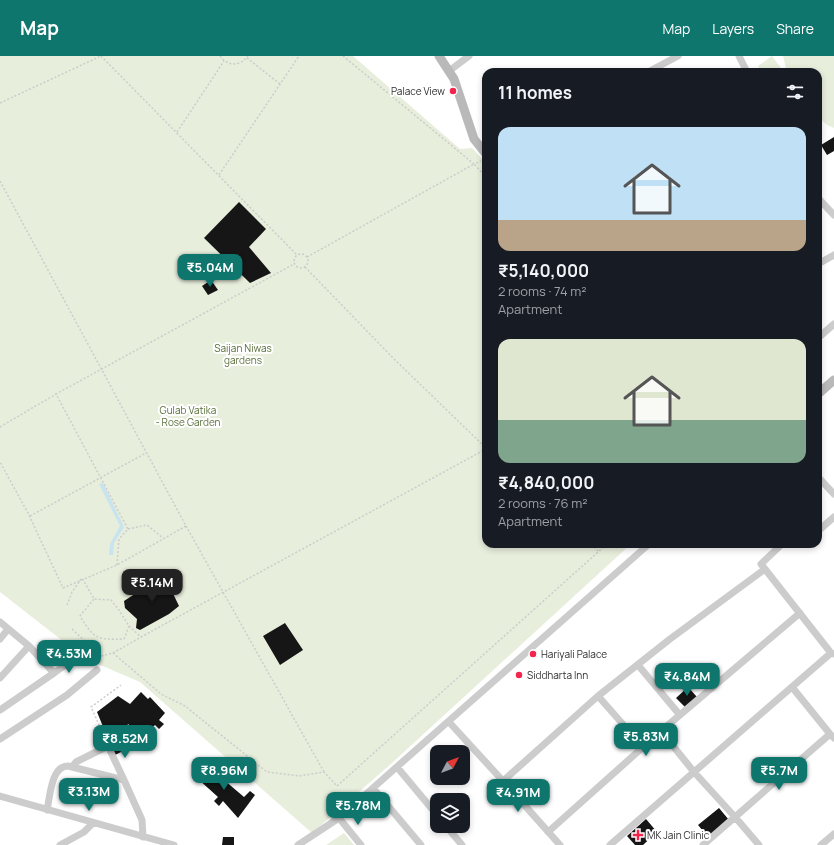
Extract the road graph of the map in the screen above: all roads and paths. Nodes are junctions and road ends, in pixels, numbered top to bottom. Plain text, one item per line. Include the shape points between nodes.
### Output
1 (101, 56) edge
2 (220, 56) edge
3 (299, 56) edge
4 (343, 56) edge
5 (439, 56) edge
6 (469, 56) edge
7 (678, 56) edge
8 (739, 56) edge
9 (247, 57) edge
10 (224, 61) junction
11 (656, 68) edge
12 (745, 68) edge
13 (449, 71) junction
14 (280, 84) junction
15 (0, 103) edge
16 (176, 132) junction
17 (482, 153) edge
18 (482, 158) edge
19 (474, 164) junction
20 (482, 173) edge
21 (219, 175) junction
22 (0, 181) edge
23 (822, 202) edge
24 (834, 215) edge
25 (297, 255) junction
26 (307, 257) junction
27 (833, 258) edge
28 (822, 262) edge
29 (294, 264) junction
30 (305, 267) junction
31 (834, 324) edge
32 (822, 334) edge
33 (102, 370) junction
34 (834, 380) edge
35 (822, 390) edge
36 (56, 394) junction
37 (0, 427) edge
38 (482, 445) edge
39 (482, 451) edge
40 (146, 453) junction
41 (0, 462) edge
42 (101, 478) junction
43 (822, 484) edge
44 (834, 494) edge
45 (30, 516) junction
46 (834, 517) edge
47 (186, 526) junction
48 (822, 528) edge
49 (128, 529) junction
50 (163, 538) junction
51 (595, 548) edge
52 (603, 548) edge
53 (645, 548) edge
54 (778, 548) edge
55 (599, 552) junction
56 (117, 565) junction
57 (765, 569) junction
58 (82, 578) junction
59 (223, 592) junction
60 (94, 599) junction
61 (67, 605) dead end
62 (800, 613) junction
63 (0, 622) edge
64 (129, 626) junction
65 (8, 629) junction
66 (72, 629) dead end
67 (141, 637) junction
68 (0, 639) edge
69 (29, 646) junction
70 (113, 653) junction
71 (832, 653) edge
72 (74, 659) dead end
73 (638, 665) junction
74 (97, 670) dead end
75 (54, 673) junction
76 (0, 678) edge
77 (121, 686) dead end
78 (792, 687) junction
79 (598, 696) junction
80 (0, 710) edge
81 (679, 714) junction
82 (449, 722) junction
83 (661, 731) junction
84 (832, 736) edge
85 (0, 739) edge
86 (108, 746) junction
87 (643, 747) junction
88 (72, 767) junction
89 (397, 767) junction
90 (324, 772) junction
91 (694, 772) junction
92 (124, 780) junction
93 (503, 781) junction
94 (373, 788) junction
95 (0, 796) edge
96 (430, 807) edge
97 (47, 810) junction
98 (735, 817) junction
99 (339, 818) junction
100 (93, 823) junction
101 (548, 832) junction
102 (452, 833) edge
103 (834, 834) edge
104 (143, 837) junction
105 (60, 845) edge
106 (174, 845) edge
107 (298, 845) edge
108 (361, 845) edge
109 (421, 845) edge
110 (462, 845) edge
111 (560, 845) edge
112 (610, 845) edge
113 (703, 845) edge
114 (759, 845) edge
115 (821, 845) edge

1 - 15 path
1 - 16 path
2 - 10 path
3 - 14 path
4 - 19 path
5 - 13 main road
6 - 13 street
7 - 11 street
8 - 12 street
9 - 10 path via 236,64
9 - 14 path
10 - 16 path
13 - 17 main road via 474,139
14 - 21 path
16 - 21 path
18 - 19 path
19 - 20 path
19 - 26 path
21 - 25 path
22 - 33 path
23 - 24 street
25 - 26 path via 302,253
25 - 29 path
26 - 30 path via 308,263
27 - 28 street
29 - 30 path via 300,268
29 - 33 path
30 - 38 path
31 - 32 street
33 - 36 path
33 - 40 path
34 - 35 main road
36 - 37 path
36 - 42 path
39 - 59 path
40 - 42 path
40 - 47 path
41 - 45 path
42 - 45 path
42 - 49 path
43 - 44 street
45 - 58 path via 64,588
46 - 48 street
47 - 50 path
47 - 59 path
49 - 50 path via 147,525
49 - 56 path via 119,539
50 - 56 path
51 - 55 path
52 - 55 path
53 - 82 street
54 - 57 street via 761,564
55 - 90 path via 337,786
56 - 58 path
57 - 62 street
57 - 73 street
58 - 60 path
58 - 61 path
59 - 67 path
59 - 90 path
60 - 64 path via 110,600
60 - 64 path via 80,616 92,634 105,640 124,639
62 - 71 street
62 - 81 street via 699,701
63 - 65 street
64 - 67 path
65 - 68 street
65 - 69 street
66 - 70 path via 101,656
67 - 70 path
69 - 75 street
69 - 76 street
70 - 90 path via 161,694 185,706 267,772 299,776
71 - 78 street
72 - 75 street
73 - 79 street
73 - 81 street
74 - 85 street via 67,695
75 - 80 street
77 - 86 path via 91,707
78 - 84 street
78 - 91 street
79 - 87 street
79 - 93 street
81 - 83 street
82 - 89 street
82 - 93 street
83 - 87 street
83 - 91 street
84 - 98 street
86 - 88 street via 76,762
86 - 92 street
87 - 101 street
88 - 92 street
88 - 97 street via 65,766 56,773
89 - 94 street
89 - 96 street
91 - 98 street
91 - 112 street
92 - 104 street via 142,823
93 - 101 street
94 - 99 street
94 - 109 street
95 - 97 street
97 - 100 street
98 - 113 street
98 - 114 street
99 - 107 street
99 - 108 street
100 - 104 street
100 - 105 street via 84,832
101 - 111 street
102 - 110 street
103 - 115 street
104 - 106 street

